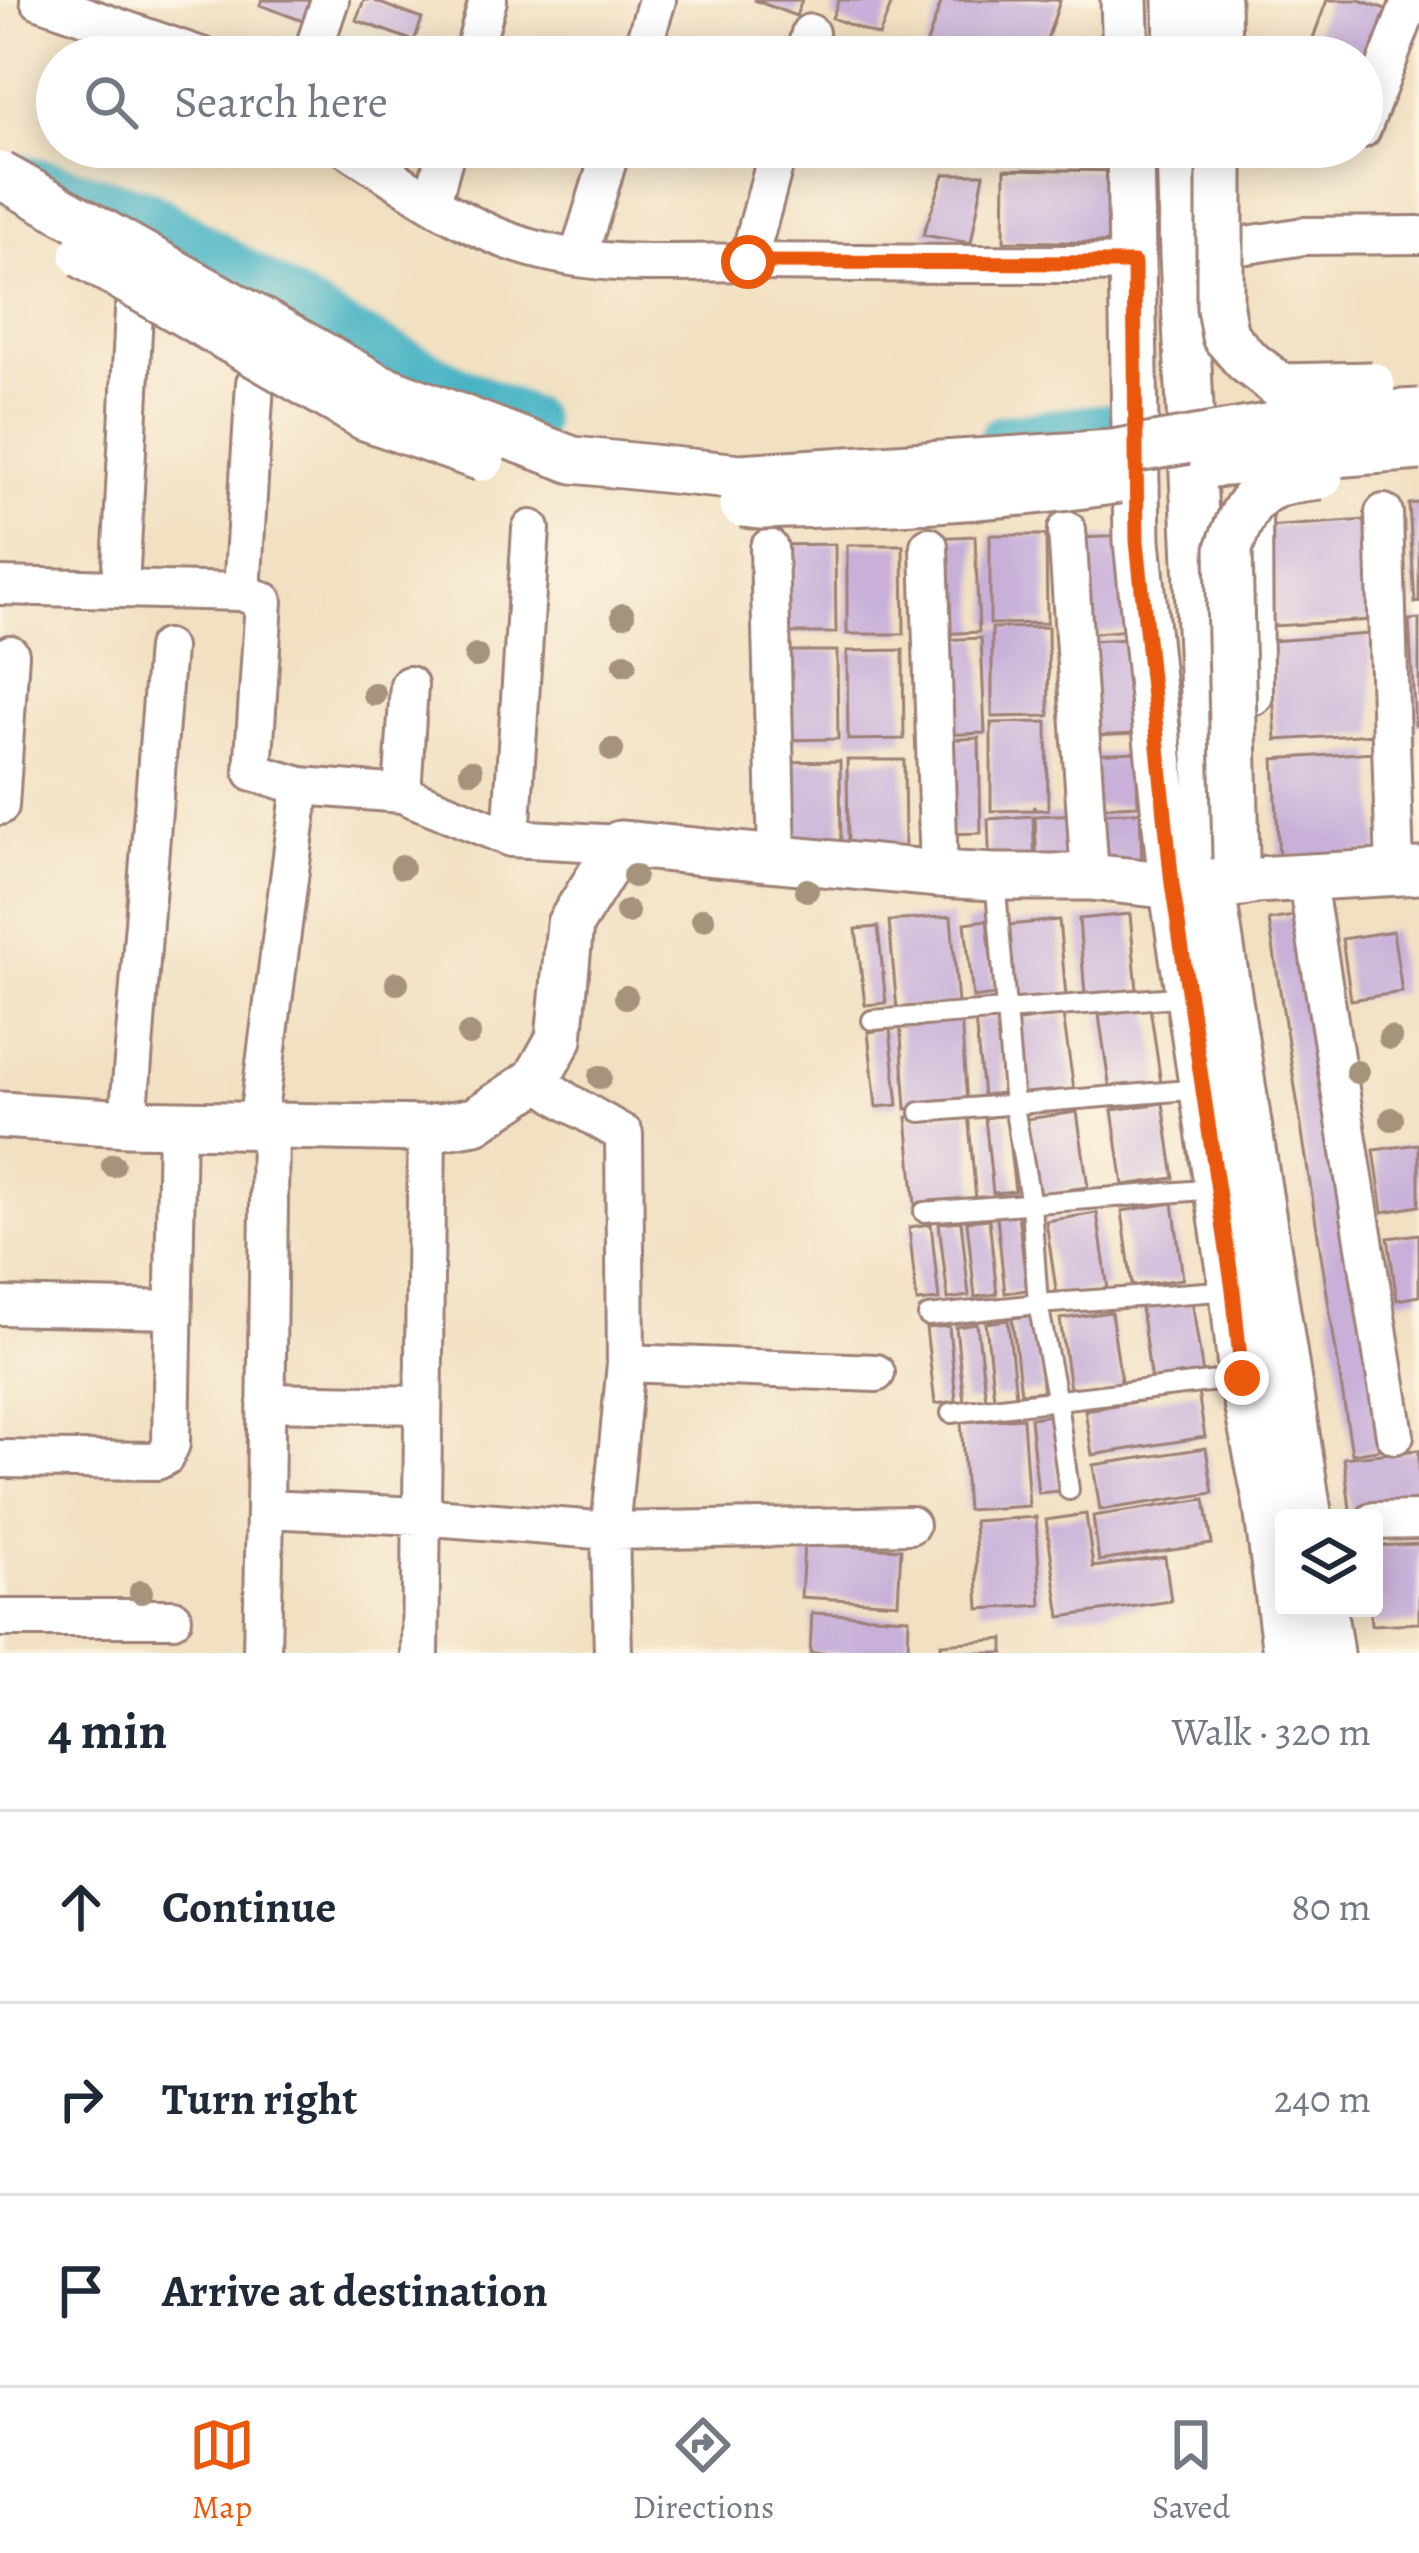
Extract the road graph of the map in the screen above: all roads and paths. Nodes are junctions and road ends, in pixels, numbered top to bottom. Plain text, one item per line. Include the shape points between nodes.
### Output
1 (39, 0) edge
2 (330, 0) edge
3 (488, 0) edge
4 (657, 0) edge
5 (1124, 0) edge
6 (1177, 0) edge
7 (1217, 0) edge
8 (1411, 0) edge
9 (137, 17) edge
10 (169, 36) edge
11 (317, 36) edge
12 (478, 36) edge
13 (646, 36) edge
14 (1125, 36) edge
15 (1178, 36) edge
16 (1218, 36) edge
17 (1383, 74) edge
18 (378, 168) edge
19 (441, 168) edge
20 (606, 168) edge
21 (773, 168) edge
22 (1131, 168) edge
23 (1181, 168) edge
24 (1220, 168) edge
25 (0, 175) edge
26 (432, 202) junction
27 (0, 207) edge
28 (1419, 235) edge
29 (1183, 255) junction
30 (578, 258) junction
31 (748, 262) junction
32 (1134, 263) junction
33 (134, 311) dead end
34 (255, 382) dead end
35 (1419, 383) edge
36 (1419, 412) edge
37 (1419, 447) edge
38 (1419, 468) edge
39 (1253, 500) dead end
40 (1384, 513) dead end
41 (531, 530) dead end
42 (1067, 530) dead end
43 (929, 546) dead end
44 (769, 548) dead end
45 (0, 586) edge
46 (120, 588) junction
47 (242, 592) junction
48 (166, 648) dead end
49 (10, 654) dead end
50 (409, 685) dead end
51 (301, 786) junction
52 (401, 794) junction
53 (0, 806) edge
54 (511, 838) junction
55 (620, 844) junction
56 (777, 857) junction
57 (1407, 872) edge
58 (939, 874) junction
59 (1306, 875) junction
60 (1090, 877) junction
61 (995, 878) junction
62 (1222, 879) junction
63 (1190, 996) junction
64 (1004, 1008) junction
65 (872, 1019) dead end
66 (536, 1080) junction
67 (1201, 1089) junction
68 (1014, 1106) junction
69 (920, 1112) dead end
70 (0, 1115) edge
71 (128, 1123) junction
72 (178, 1124) junction
73 (264, 1126) junction
74 (428, 1130) junction
75 (1216, 1189) junction
76 (1031, 1205) junction
77 (924, 1212) dead end
78 (1233, 1290) junction
79 (1038, 1304) junction
80 (0, 1306) edge
81 (173, 1310) junction
82 (928, 1316) dead end
83 (626, 1363) junction
84 (876, 1373) dead end
85 (1242, 1378) junction
86 (266, 1402) junction
87 (1058, 1402) junction
88 (422, 1405) junction
89 (951, 1413) dead end
90 (1395, 1435) dead end
91 (0, 1459) edge
92 (1069, 1490) dead end
93 (266, 1509) junction
94 (1308, 1509) edge
95 (420, 1516) junction
96 (1419, 1520) edge
97 (1383, 1521) edge
98 (910, 1525) dead end
99 (610, 1531) junction
100 (1324, 1617) edge
101 (0, 1618) edge
102 (173, 1618) dead end
103 (262, 1653) edge
104 (420, 1653) edge
105 (613, 1653) edge
106 (1286, 1653) edge
107 (1330, 1653) edge

1 - 9 street
2 - 11 street
3 - 12 street
4 - 13 street
5 - 14 street
6 - 15 street
7 - 16 street
8 - 17 street
9 - 10 street
18 - 26 street
19 - 26 street
20 - 30 street
21 - 31 street
22 - 32 street
23 - 29 street
24 - 35 street, bridge via 1220,308 1225,336 1246,360 1281,387
25 - 36 street, bridge via 377,386 573,460 740,477 1113,453 1327,417
26 - 30 street via 514,243
27 - 37 street, bridge via 364,417 584,487 760,506 920,501 1232,461
28 - 29 street via 1304,236
29 - 62 street
30 - 31 street
31 - 32 street
32 - 62 street via 1137,541
33 - 46 street
34 - 47 street
38 - 62 street, bridge via 1264,487 1240,515 1229,549
39 - 62 street
40 - 57 street
41 - 54 street
42 - 60 street
43 - 58 street
44 - 56 street
45 - 46 street
46 - 47 street
47 - 51 street via 264,601 253,772
48 - 71 street
49 - 53 street
50 - 52 street
51 - 52 street
51 - 73 street
52 - 54 street
54 - 55 street
55 - 56 street
55 - 66 street via 570,924 559,1039
56 - 58 street
57 - 59 street
58 - 61 street
59 - 62 street
59 - 90 street
60 - 61 street
60 - 62 street
61 - 64 lane
62 - 63 street
62 - 94 street
63 - 64 lane
63 - 67 street
64 - 65 lane
64 - 68 lane
66 - 74 street via 476,1121
66 - 83 street via 623,1134
67 - 68 lane
67 - 75 street
68 - 69 lane
68 - 76 lane
70 - 71 street
71 - 72 street
72 - 73 street
72 - 81 street
73 - 74 street
73 - 86 street
74 - 88 street
75 - 76 lane
75 - 78 street
76 - 77 lane
76 - 79 lane
78 - 79 lane
78 - 85 street
79 - 82 lane
79 - 87 lane
80 - 81 street
81 - 91 street via 165,1456
83 - 84 street
83 - 99 street
85 - 87 lane
85 - 106 street
86 - 88 street
86 - 93 street
87 - 89 lane
87 - 92 lane
88 - 95 street
93 - 95 street
93 - 103 street
95 - 99 street
95 - 104 street
96 - 97 street
98 - 99 street
99 - 105 street
100 - 107 street
101 - 102 street

